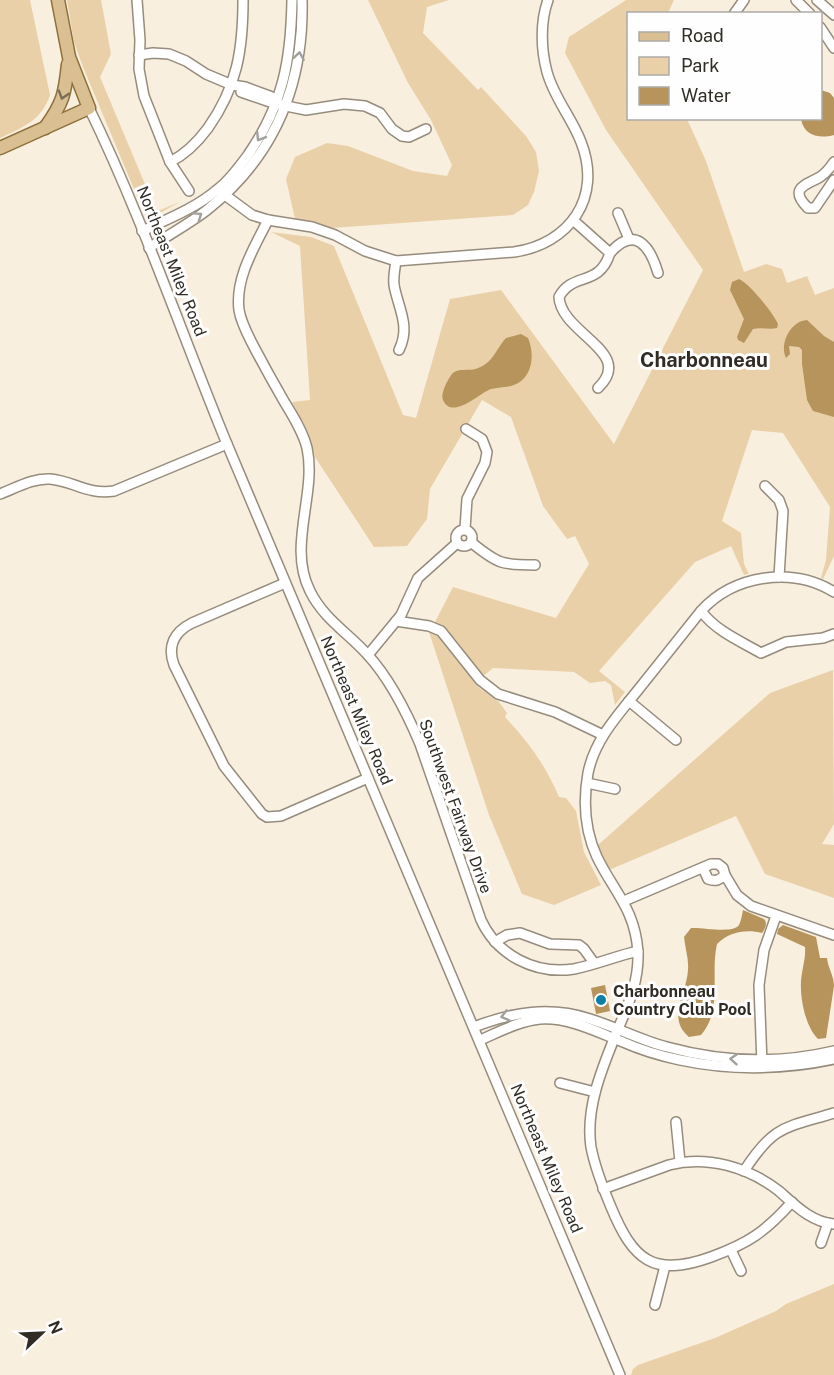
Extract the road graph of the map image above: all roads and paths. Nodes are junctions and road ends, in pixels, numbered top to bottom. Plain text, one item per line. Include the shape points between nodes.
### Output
1 (58, 0) edge
2 (137, 0) edge
3 (243, 0) edge
4 (292, 0) edge
5 (302, 0) edge
6 (548, 0) edge
7 (796, 0) edge
8 (817, 0) edge
9 (808, 12) edge
10 (834, 15) edge
11 (822, 30) edge
12 (834, 48) edge
13 (139, 55) junction
14 (69, 57) junction
15 (232, 85) junction
16 (281, 105) junction
17 (89, 108) junction
18 (45, 128) junction
19 (426, 129) dead end
20 (0, 148) edge
21 (170, 162) junction
22 (834, 162) edge
23 (834, 180) edge
24 (189, 191) dead end
25 (221, 192) junction
26 (618, 213) dead end
27 (268, 220) junction
28 (573, 220) junction
29 (142, 231) junction
30 (629, 239) junction
31 (149, 248) junction
32 (610, 253) junction
33 (396, 261) junction
34 (658, 273) dead end
35 (399, 350) dead end
36 (598, 388) dead end
37 (466, 429) dead end
38 (227, 444) junction
39 (765, 486) dead end
40 (0, 494) edge
41 (465, 529) junction
42 (472, 543) junction
43 (456, 544) junction
44 (535, 565) dead end
45 (779, 577) junction
46 (285, 583) junction
47 (834, 592) edge
48 (701, 611) junction
49 (396, 621) junction
50 (834, 634) edge
51 (368, 655) junction
52 (629, 701) junction
53 (603, 735) junction
54 (676, 740) dead end
55 (368, 778) junction
56 (587, 783) junction
57 (615, 789) dead end
58 (703, 868) junction
59 (725, 875) junction
60 (624, 901) junction
61 (776, 916) junction
62 (834, 935) edge
63 (495, 942) junction
64 (638, 951) junction
65 (594, 963) junction
66 (474, 1026) junction
67 (616, 1034) junction
68 (480, 1040) junction
69 (834, 1051) edge
70 (834, 1059) edge
71 (762, 1065) junction
72 (560, 1083) dead end
73 (595, 1092) junction
74 (834, 1113) edge
75 (676, 1122) dead end
76 (680, 1162) junction
77 (744, 1171) junction
78 (603, 1189) junction
79 (792, 1202) junction
80 (831, 1224) edge
81 (821, 1243) dead end
82 (731, 1250) junction
83 (665, 1266) junction
84 (741, 1271) dead end
85 (655, 1305) dead end
86 (620, 1375) edge

1 - 14 main road
2 - 13 street
3 - 15 street via 241,50
4 - 16 street
16 -> 5 street via 296,73
6 - 28 street via 543,33 547,72 582,143 587,165 584,201
7 - 9 street
8 - 10 street
11 - 12 street
13 - 15 street via 168,54
13 - 21 street via 144,96
14 - 17 main road, Northeast Miley Road
14 -> 18 main road via 66,92
15 - 16 street via 241,92
15 - 21 street via 201,137
16 - 19 street via 313,110 351,104 380,113 402,136
16 - 25 street via 259,157
17 - 18 main road
17 - 29 street, Northeast Miley Road
18 - 20 main road
21 - 24 street
22 - 23 street via 825,173 800,188 803,204 815,208
25 - 27 street via 247,212
25 - 29 street
31 -> 25 street via 202,214
26 - 30 street
27 - 33 street via 312,227
27 - 51 street, Southwest Fairway Drive via 242,276 239,311 246,332 306,446 309,470 301,553 306,581 325,614
28 - 32 street
28 - 33 street via 551,240 529,250
29 - 31 street, Northeast Miley Road
30 - 32 street
30 - 34 street via 646,247
31 - 38 street, Northeast Miley Road
32 - 36 street via 601,271 573,283 559,297 561,308 607,358 610,370
33 - 35 street via 395,287 404,319
37 - 41 street via 482,439 487,452 467,499
38 - 40 street via 114,491 95,492 43,480
38 - 46 street, Northeast Miley Road
39 - 45 street via 783,511
41 - 42 street via 472,534
41 - 43 street via 456,535
42 - 43 street
42 - 44 street via 504,564
43 - 49 street via 418,578
45 - 47 street via 809,581
45 - 48 street via 734,587
46 - 55 street, Northeast Miley Road
46 - 55 street via 178,632 170,652 174,665 224,766 262,814 280,816
48 - 50 street via 709,622 761,653 786,642
48 - 52 street
49 - 51 street
49 - 53 street via 441,631 480,680 498,694 555,712
51 - 63 street, Southwest Fairway Drive via 409,718 481,920
52 - 53 street
52 - 54 street
53 - 56 street
55 - 66 street, Northeast Miley Road
56 - 57 street
56 - 60 street via 586,813 592,846
58 - 59 street via 718,864
58 - 59 street via 713,881
58 - 60 street
59 - 61 street via 741,899
60 - 64 street
61 - 62 street
61 - 71 street via 764,950 759,985
63 - 65 street, Southwest Fairway Drive via 515,958 538,968 574,969
63 - 65 street via 520,933 550,944 579,945
64 - 65 street, Southwest Fairway Drive
64 - 67 street via 635,987
67 -> 66 street via 587,1018 543,1011 512,1014
66 - 68 street, Northeast Miley Road
67 - 68 street via 571,1022 540,1019
67 - 71 street
67 - 73 street
68 - 86 street, Northeast Miley Road
69 - 71 street
70 - 71 street
72 - 73 street
73 - 78 street via 590,1134
74 - 77 street via 779,1130 762,1144
75 - 76 street
76 - 77 street via 705,1161
76 - 78 street
77 - 79 street
78 - 83 street via 632,1248
79 - 80 street via 807,1214
79 - 82 street via 768,1228
80 - 81 street
82 - 83 street via 690,1264
82 - 84 street
83 - 85 street

